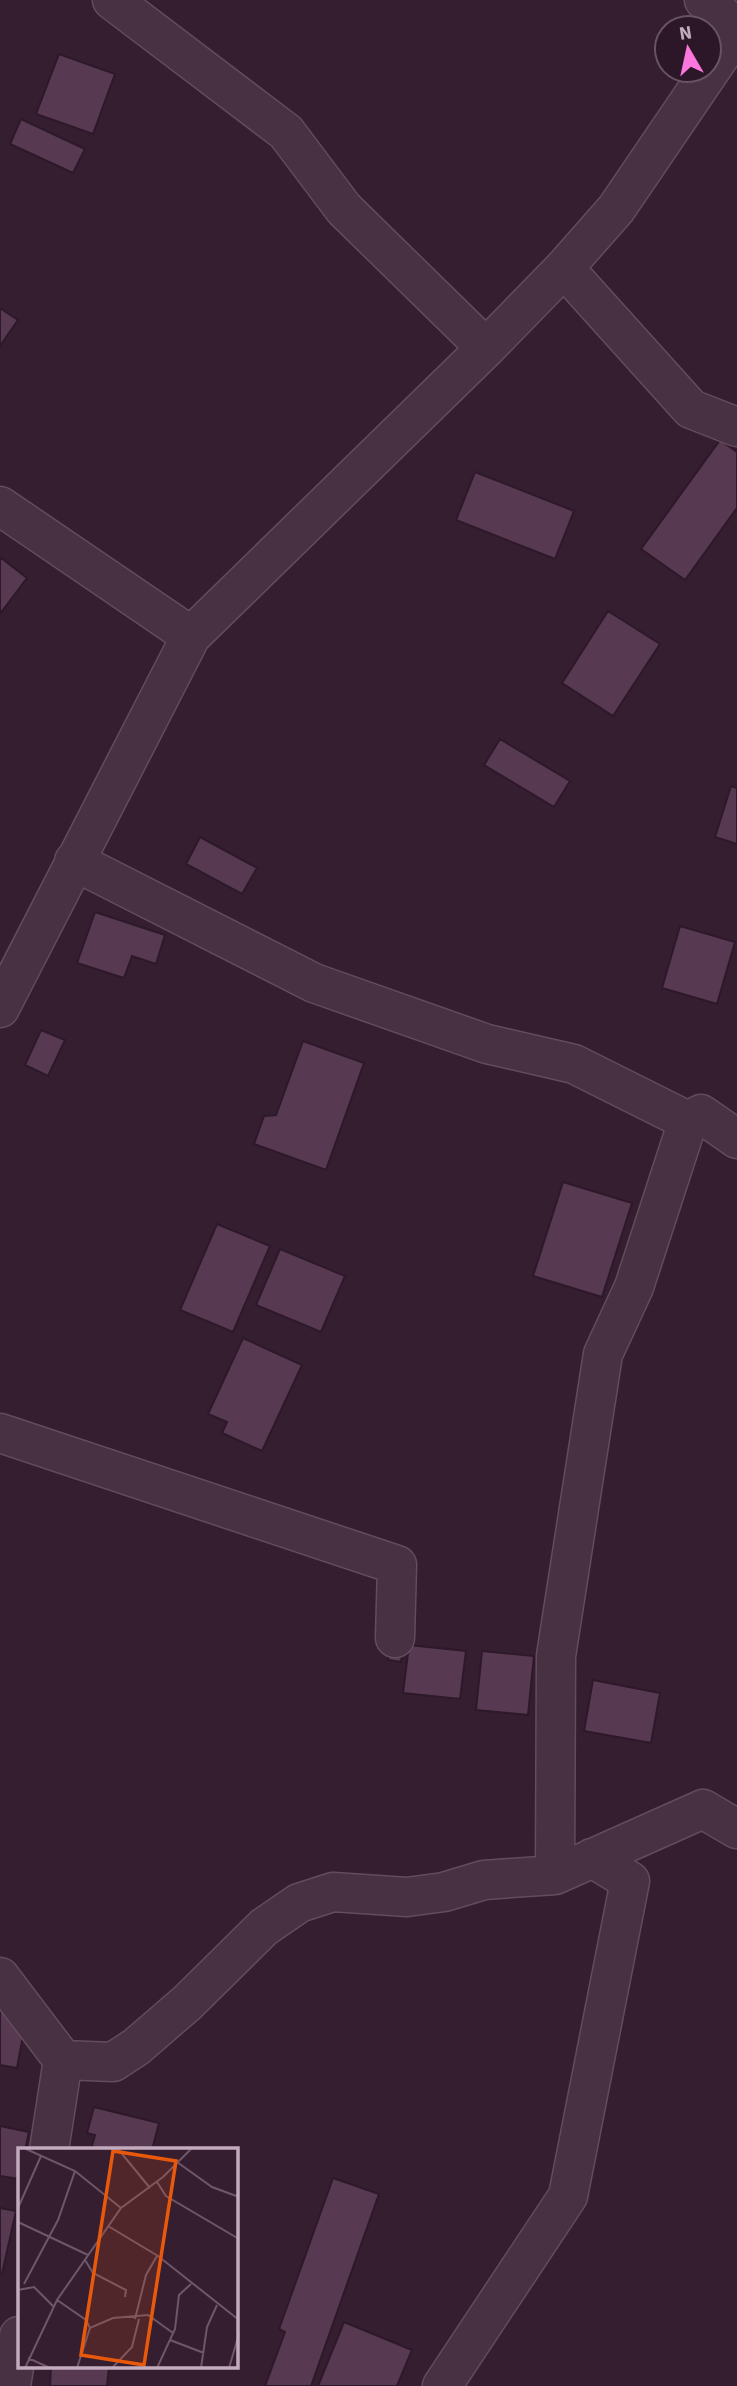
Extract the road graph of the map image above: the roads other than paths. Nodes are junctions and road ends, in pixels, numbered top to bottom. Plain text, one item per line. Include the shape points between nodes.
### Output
1 (112, 0) edge
2 (704, 0) edge
3 (737, 30) edge
4 (564, 268) junction
5 (486, 348) junction
6 (737, 427) edge
7 (0, 506) edge
8 (191, 636) junction
9 (74, 861) junction
10 (0, 1008) edge
11 (688, 1121) junction
12 (737, 1139) edge
13 (0, 1433) edge
14 (395, 1638) dead end
15 (737, 1829) edge
16 (592, 1858) junction
17 (555, 1875) junction
18 (0, 1977) edge
19 (63, 2060) junction
20 (49, 2148) edge
21 (18, 2342) edge
22 (11, 2386) edge
23 (442, 2386) edge

1 - 5 street via 286,132 344,209
2 - 3 street
3 - 4 street via 616,209
4 - 5 street
4 - 6 street via 691,409
5 - 8 street
7 - 8 street
8 - 9 street
9 - 10 street
9 - 11 street via 314,983 487,1044 574,1064
11 - 12 street via 701,1114
11 - 17 street via 634,1287 603,1354 556,1656
13 - 14 street via 397,1565
15 - 16 street via 702,1809
16 - 17 street
16 - 23 street via 630,1881 568,2196
17 - 19 street via 484,1880 407,1897 333,1892 299,1903 264,1927 136,2047 113,2062
18 - 19 street
19 - 20 street
21 - 22 street

